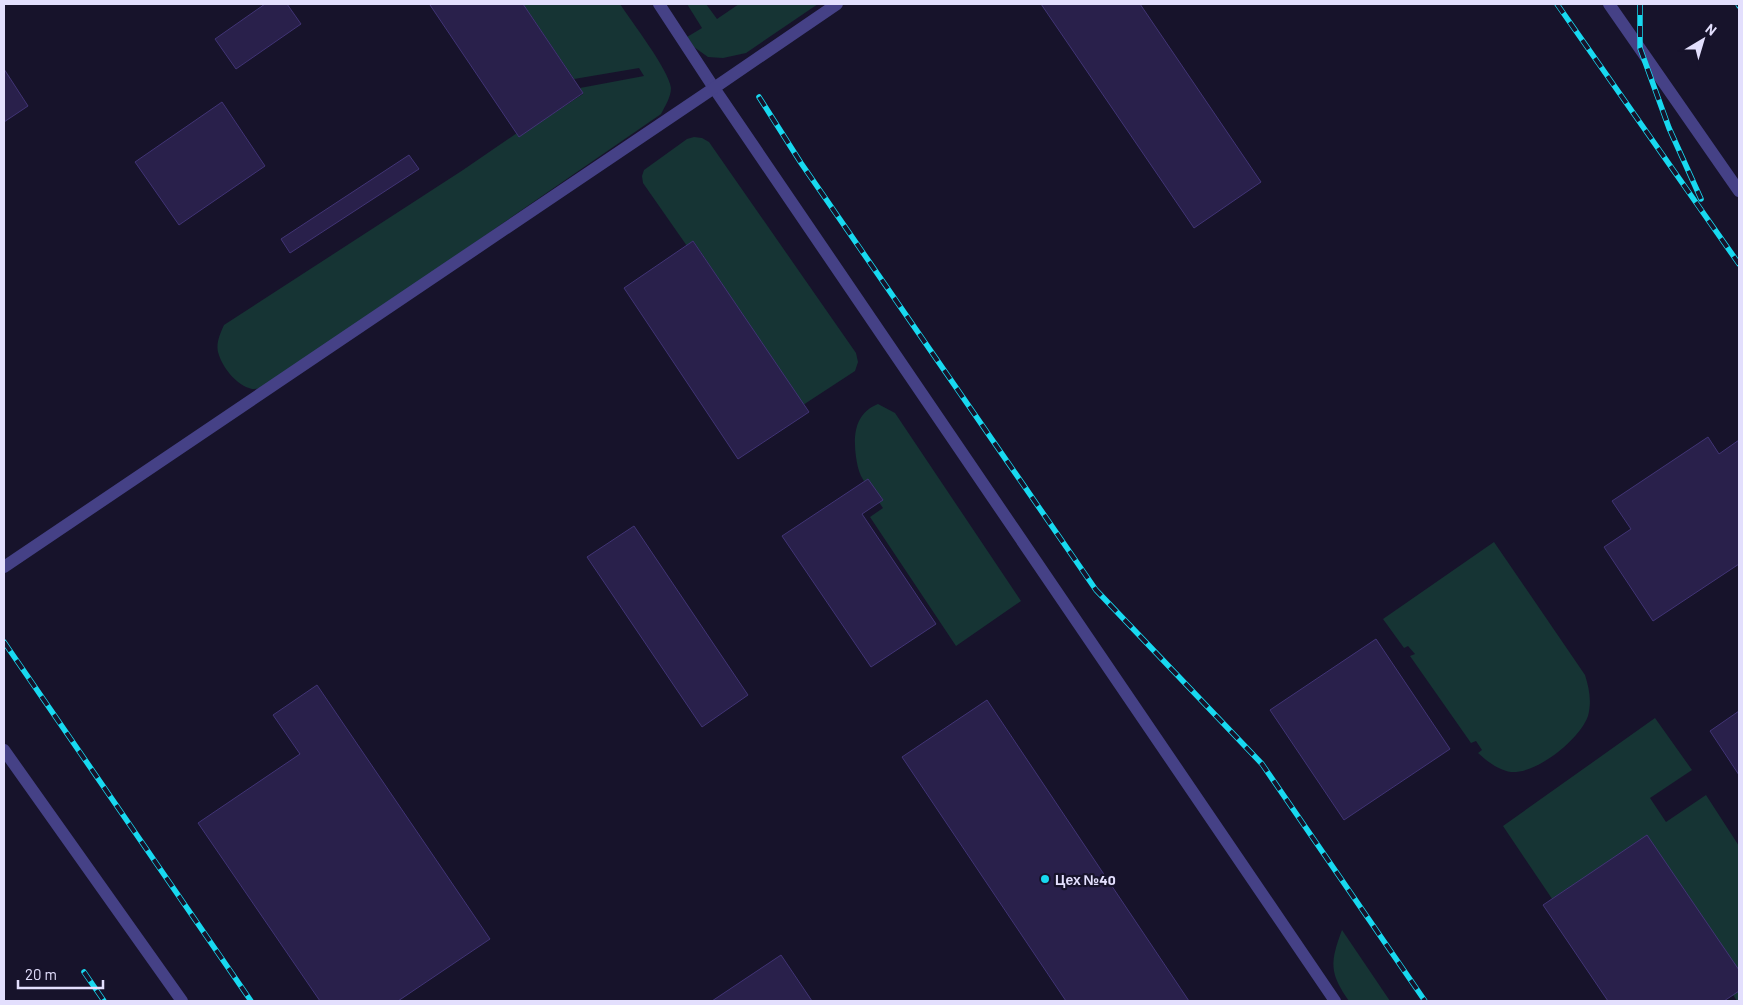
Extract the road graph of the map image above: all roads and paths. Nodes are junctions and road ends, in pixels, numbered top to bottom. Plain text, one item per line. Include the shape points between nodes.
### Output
1 (659, 4) edge
2 (837, 4) edge
3 (1610, 4) edge
4 (714, 88) junction
5 (1739, 191) edge
6 (4, 567) edge
7 (4, 750) edge
8 (182, 1001) edge
9 (1335, 1001) edge

1 - 4 lane
2 - 4 lane
3 - 5 lane
4 - 6 lane
4 - 9 lane
7 - 8 lane

